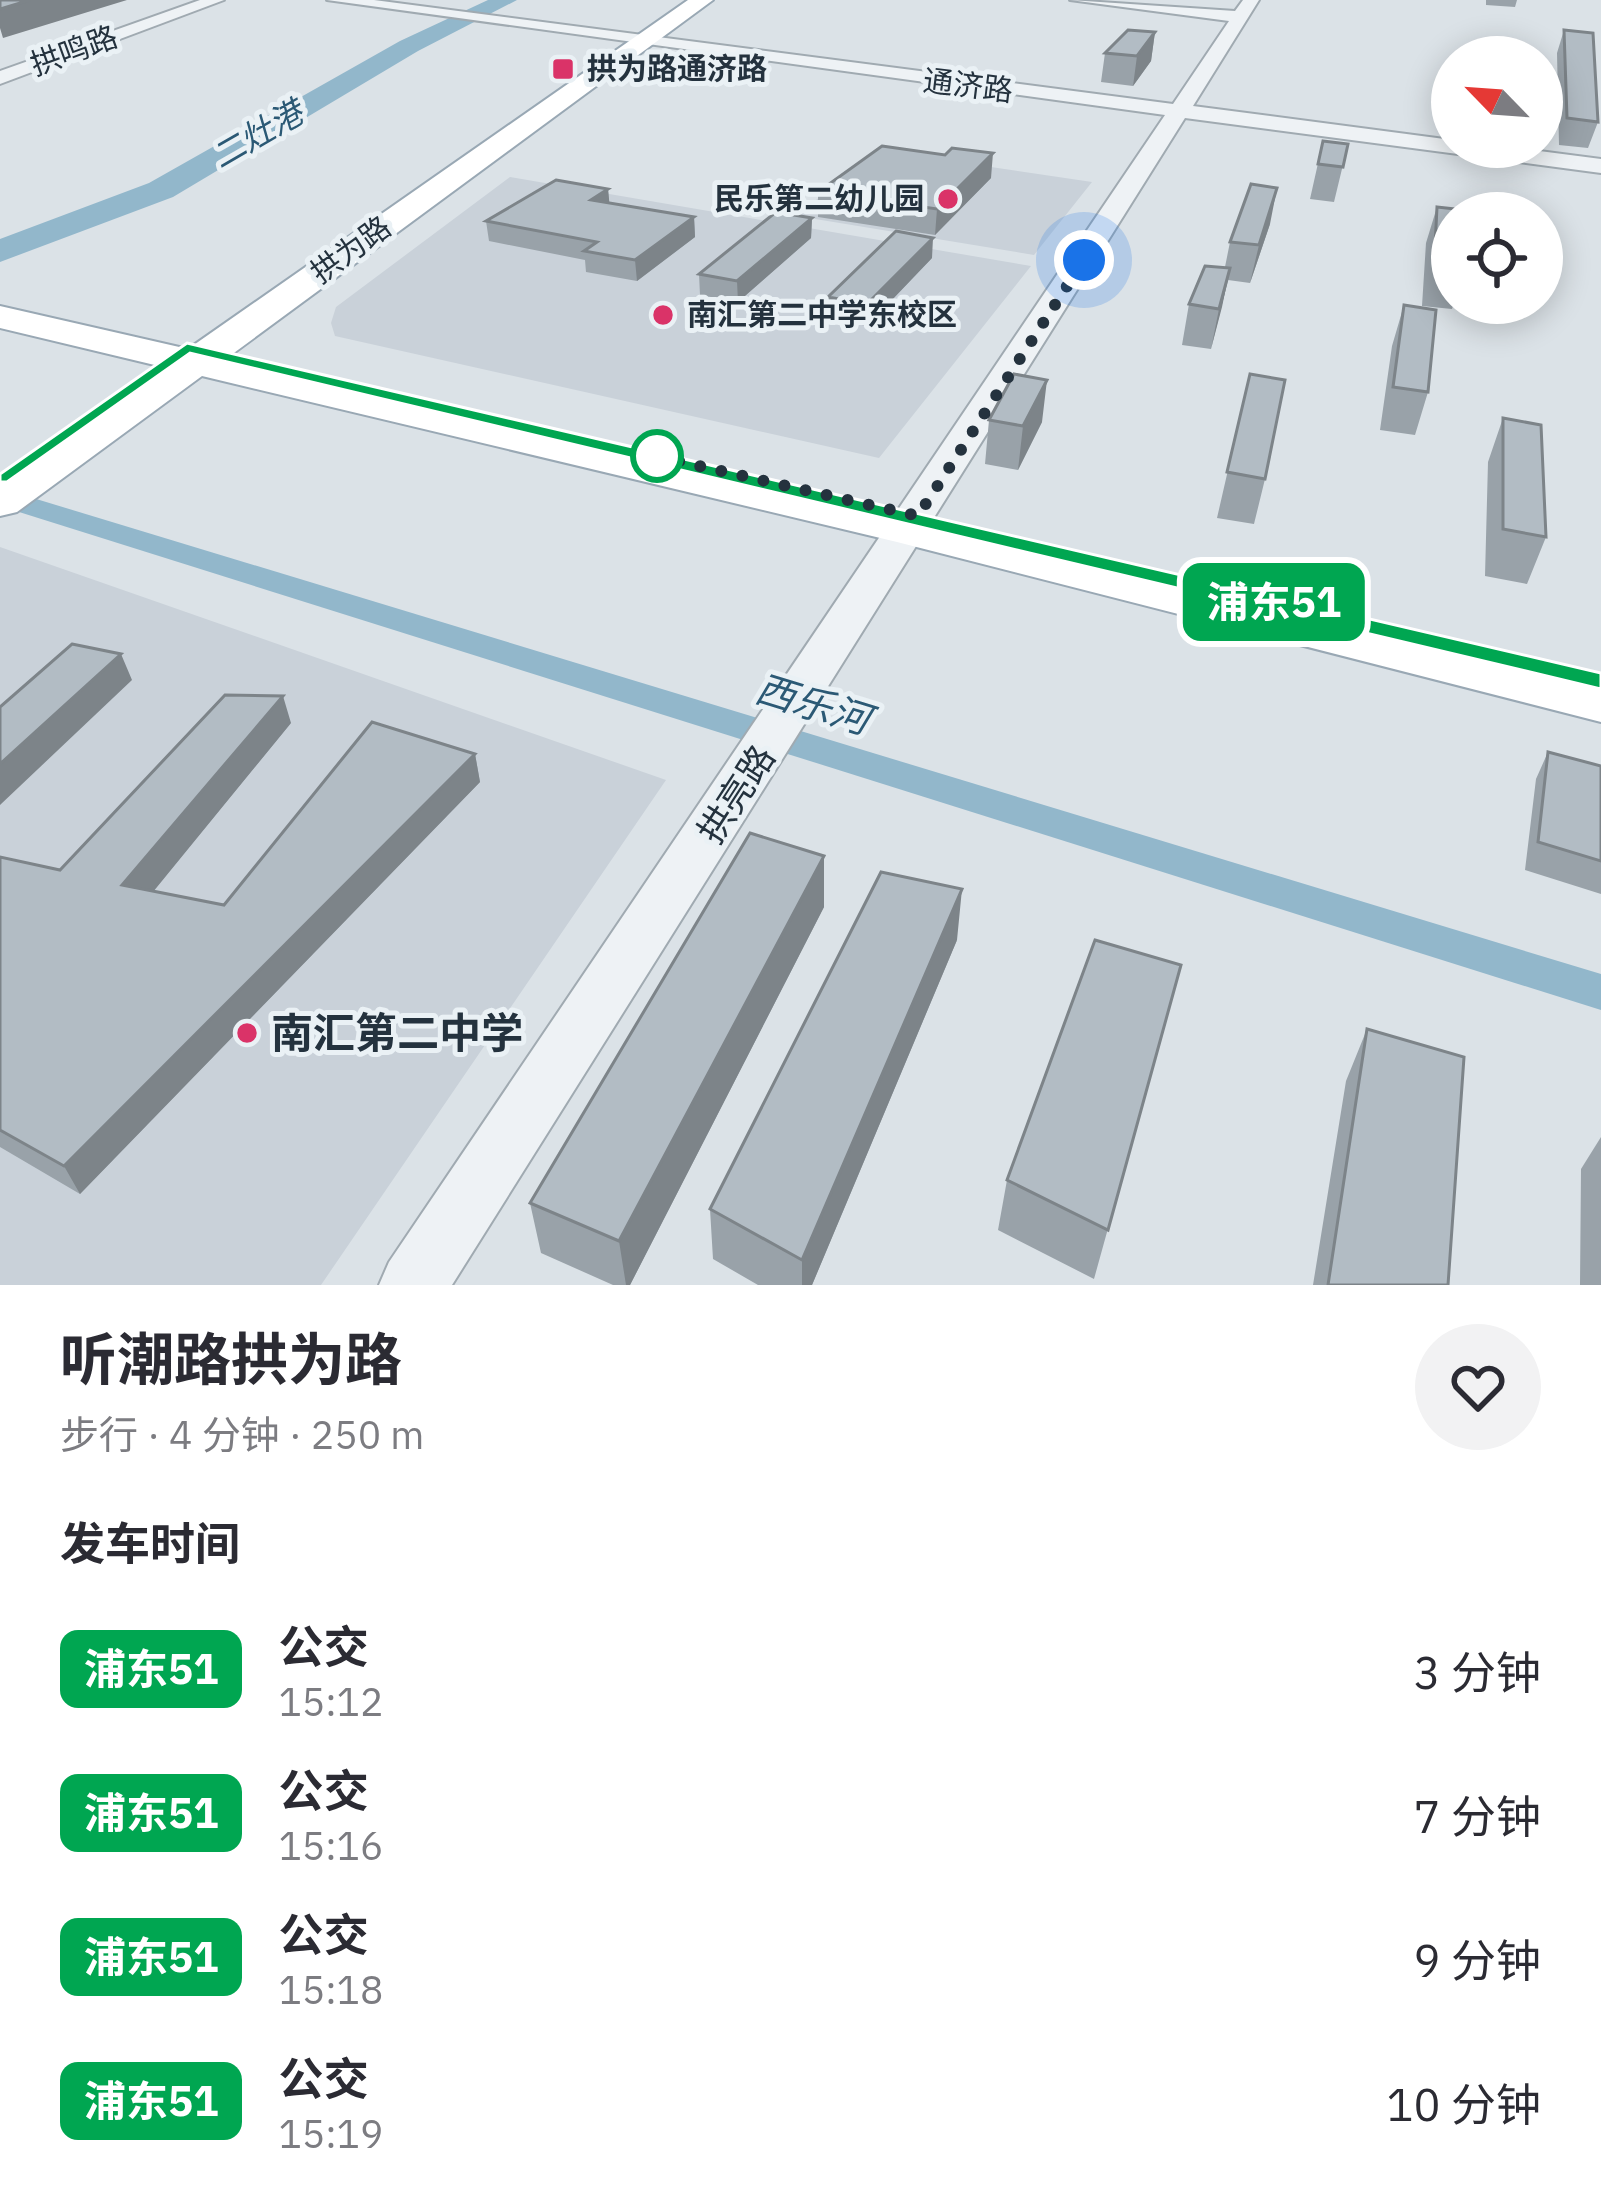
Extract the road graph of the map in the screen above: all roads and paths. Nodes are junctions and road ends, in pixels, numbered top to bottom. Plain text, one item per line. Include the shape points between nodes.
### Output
1 (216, 0) edge
2 (335, 0) edge
3 (681, 0) edge
4 (702, 0) edge
5 (1078, 0) edge
6 (1247, 9) edge
7 (630, 42) junction
8 (0, 78) edge
9 (1180, 114) junction
10 (1601, 166) edge
11 (0, 302) edge
12 (0, 317) edge
13 (189, 356) junction
14 (16, 478) edge
15 (911, 523) junction
16 (1601, 681) edge
17 (1601, 703) edge
18 (412, 1285) edge

1 - 8 street, 拱鸣路
2 - 7 street, 通济路
3 - 7 main road, 拱为路
4 - 7 main road, 拱为路
5 - 6 street
6 - 9 street, 拱亮路
7 - 9 street, 通济路
7 - 13 main road, 拱为路
9 - 10 street, 通济路
9 - 15 street, 拱亮路
11 - 13 main road
12 - 13 main road
13 - 14 main road, 拱为路
13 - 15 main road
15 - 16 main road
15 - 17 main road
15 - 18 street, 拱亮路

